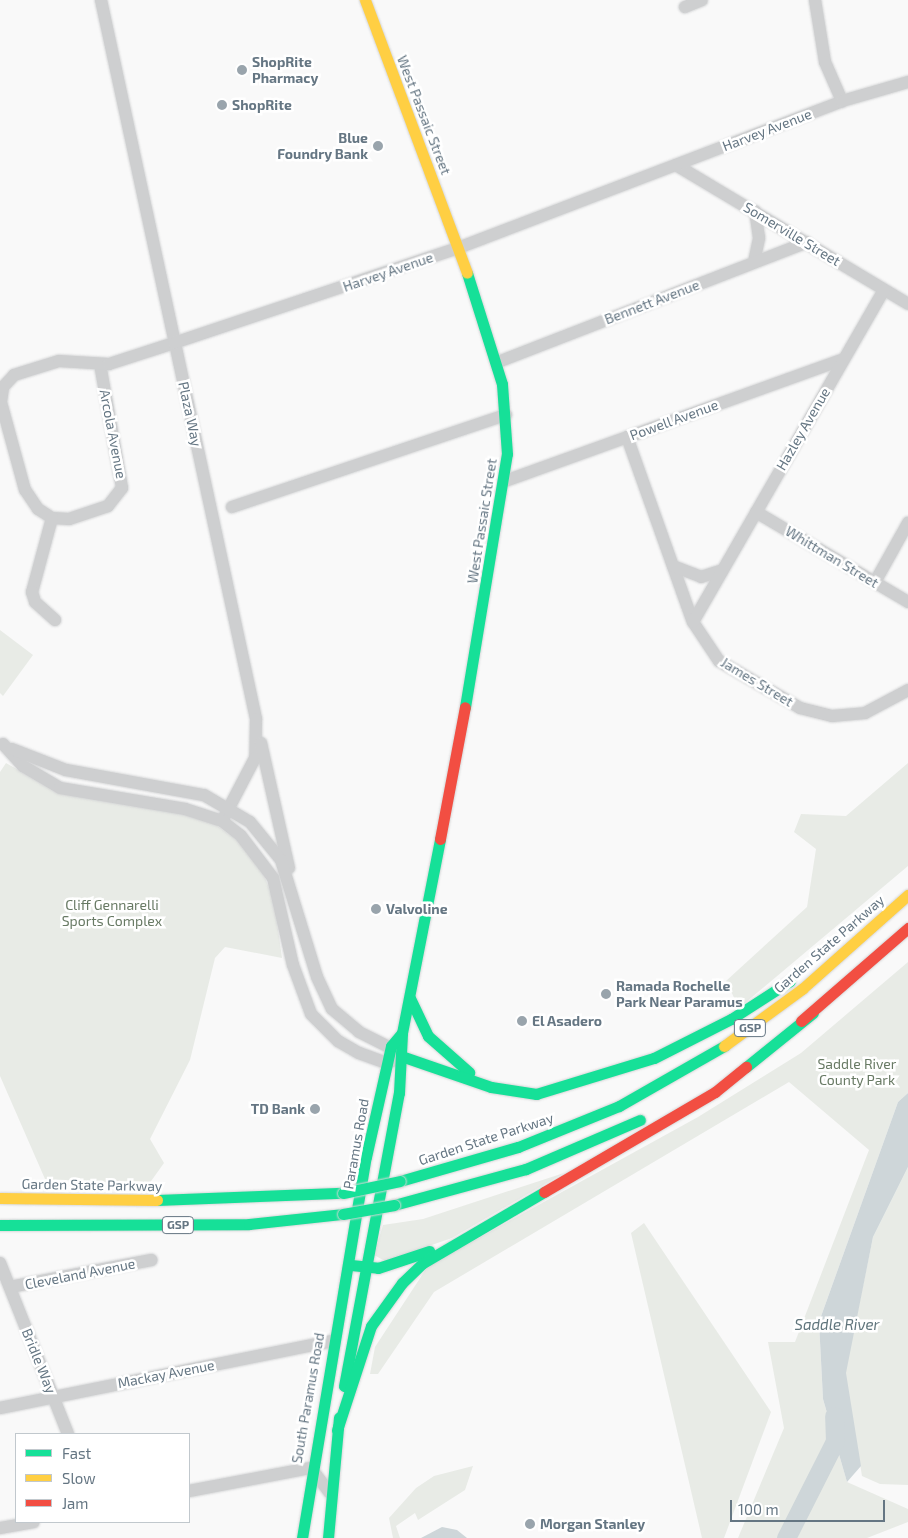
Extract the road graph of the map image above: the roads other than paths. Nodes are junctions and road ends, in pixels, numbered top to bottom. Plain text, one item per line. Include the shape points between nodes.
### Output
1 (101, 0) edge
2 (365, 0) edge
3 (702, 0) edge
4 (814, 0) edge
5 (685, 6) dead end
6 (908, 82) edge
7 (842, 101) junction
8 (676, 165) junction
9 (755, 211) junction
10 (807, 242) junction
11 (458, 248) junction
12 (754, 262) junction
13 (884, 290) junction
14 (908, 304) edge
15 (174, 343) junction
16 (843, 359) junction
17 (498, 362) junction
18 (100, 364) junction
19 (506, 414) junction
20 (627, 437) junction
21 (505, 481) junction
22 (232, 507) dead end
23 (756, 512) junction
24 (52, 518) junction
25 (908, 523) edge
26 (673, 566) junction
27 (723, 570) junction
28 (875, 582) junction
29 (908, 602) edge
30 (55, 620) dead end
31 (693, 622) junction
32 (908, 690) edge
33 (256, 719) junction
34 (2, 743) edge
35 (118, 779) junction
36 (115, 797) junction
37 (230, 807) junction
38 (222, 822) junction
39 (908, 886) edge
40 (294, 892) junction
41 (908, 895) edge
42 (908, 928) edge
43 (415, 974) joint
44 (410, 998) junction
45 (813, 1013) junction
46 (402, 1033) junction
47 (391, 1046) junction
48 (404, 1057) junction
49 (387, 1063) junction
50 (491, 1087) junction
51 (0, 1198) edge
52 (0, 1225) edge
53 (470, 1232) junction
54 (151, 1260) dead end
55 (0, 1263) edge
56 (351, 1264) junction
57 (365, 1267) junction
58 (10, 1287) junction
59 (332, 1341) junction
60 (54, 1396) junction
61 (0, 1408) edge
62 (337, 1430) junction
63 (68, 1433) edge
64 (311, 1468) junction
65 (190, 1491) edge
66 (330, 1493) junction
67 (28, 1523) edge
68 (0, 1528) edge
69 (302, 1538) edge
70 (328, 1538) edge

1 - 15 street, Plaza Way
2 - 11 main road, West Passaic Street
3 - 5 street
4 - 7 street via 825,62
6 - 7 street, Harvey Avenue
7 - 8 street, Harvey Avenue
8 - 9 street, Somerville Street
8 - 11 street, Harvey Avenue
9 - 10 street, Somerville Street
9 - 12 street via 759,238
10 - 12 street, Bennett Avenue
10 - 13 street, Somerville Street
11 - 15 street, Harvey Avenue
11 - 17 main road, West Passaic Street
12 - 17 street, Bennett Avenue
13 - 14 street, Somerville Street
13 - 16 street, Hazley Avenue
15 - 18 street, Harvey Avenue
15 - 33 street, Plaza Way
16 - 20 street, Powell Avenue
16 - 23 street, Hazley Avenue
17 - 19 main road, West Passaic Street
18 - 24 street, Arcola Avenue via 122,488 108,506 69,519
18 - 24 street, Harvey Avenue via 59,361 14,375 3,387 1,402 25,490 38,510
19 - 21 main road, West Passaic Street
19 - 22 street
20 - 21 street, Powell Avenue
20 - 26 street, James Street
21 - 43 main road, West Passaic Street
23 - 27 street, Hazley Avenue
23 - 28 street, Whittman Street
24 - 30 street via 32,592 35,602
25 - 28 street
26 - 27 street via 701,577
26 - 31 street, James Street
27 - 31 street, Hazley Avenue
28 - 29 street, Whittman Street
31 - 32 street, James Street via 708,649 732,670 818,714 865,713
33 - 37 street, Plaza Way via 255,758
33 - 40 street
34 - 35 street via 44,763
34 - 36 street via 23,766 60,788
35 - 36 street
35 - 37 street via 204,795
36 - 38 street via 185,808
37 - 38 street, Plaza Way
37 - 40 street via 267,839
38 - 49 street via 241,836 273,878 293,965 311,1014 338,1041
39 - 50 main road via 803,972 694,1039 613,1074 565,1088 536,1094
40 - 47 street via 317,977 332,1009 360,1032
41 - 51 main road, Garden State Parkway / GSP, bridge via 802,989 714,1053 619,1106 518,1147 400,1181 343,1193 220,1201
42 - 45 main road, GSP
43 - 44 main road, Paramus Road
44 - 46 main road, Paramus Road
44 - 50 main road via 438,1048
45 - 52 main road, GSP, bridge via 721,1076 578,1149 474,1186 394,1206 249,1224
45 - 53 main road via 714,1092
46 - 47 main road, Paramus Road
46 - 48 main road, Paramus Road
47 - 48 street
47 - 49 main road, Paramus Road
48 - 49 street
48 - 50 main road
48 - 57 main road, Paramus Road
49 - 56 main road, Paramus Road via 366,1158
53 - 57 main road via 406,1261
53 - 62 main road via 423,1263 385,1304 359,1352
54 - 58 street, Cleveland Avenue
55 - 58 street, Bridle Way
56 - 57 main road
56 - 59 main road, South Paramus Road
57 - 62 main road
58 - 60 street, Bridle Way
59 - 60 street, Mackay Avenue
59 - 64 main road, South Paramus Road
60 - 61 street, Mackay Avenue
60 - 63 street, Bridle Way
62 - 66 main road
64 - 65 street
64 - 66 street
64 - 69 main road, South Paramus Road
66 - 70 main road
67 - 68 street

